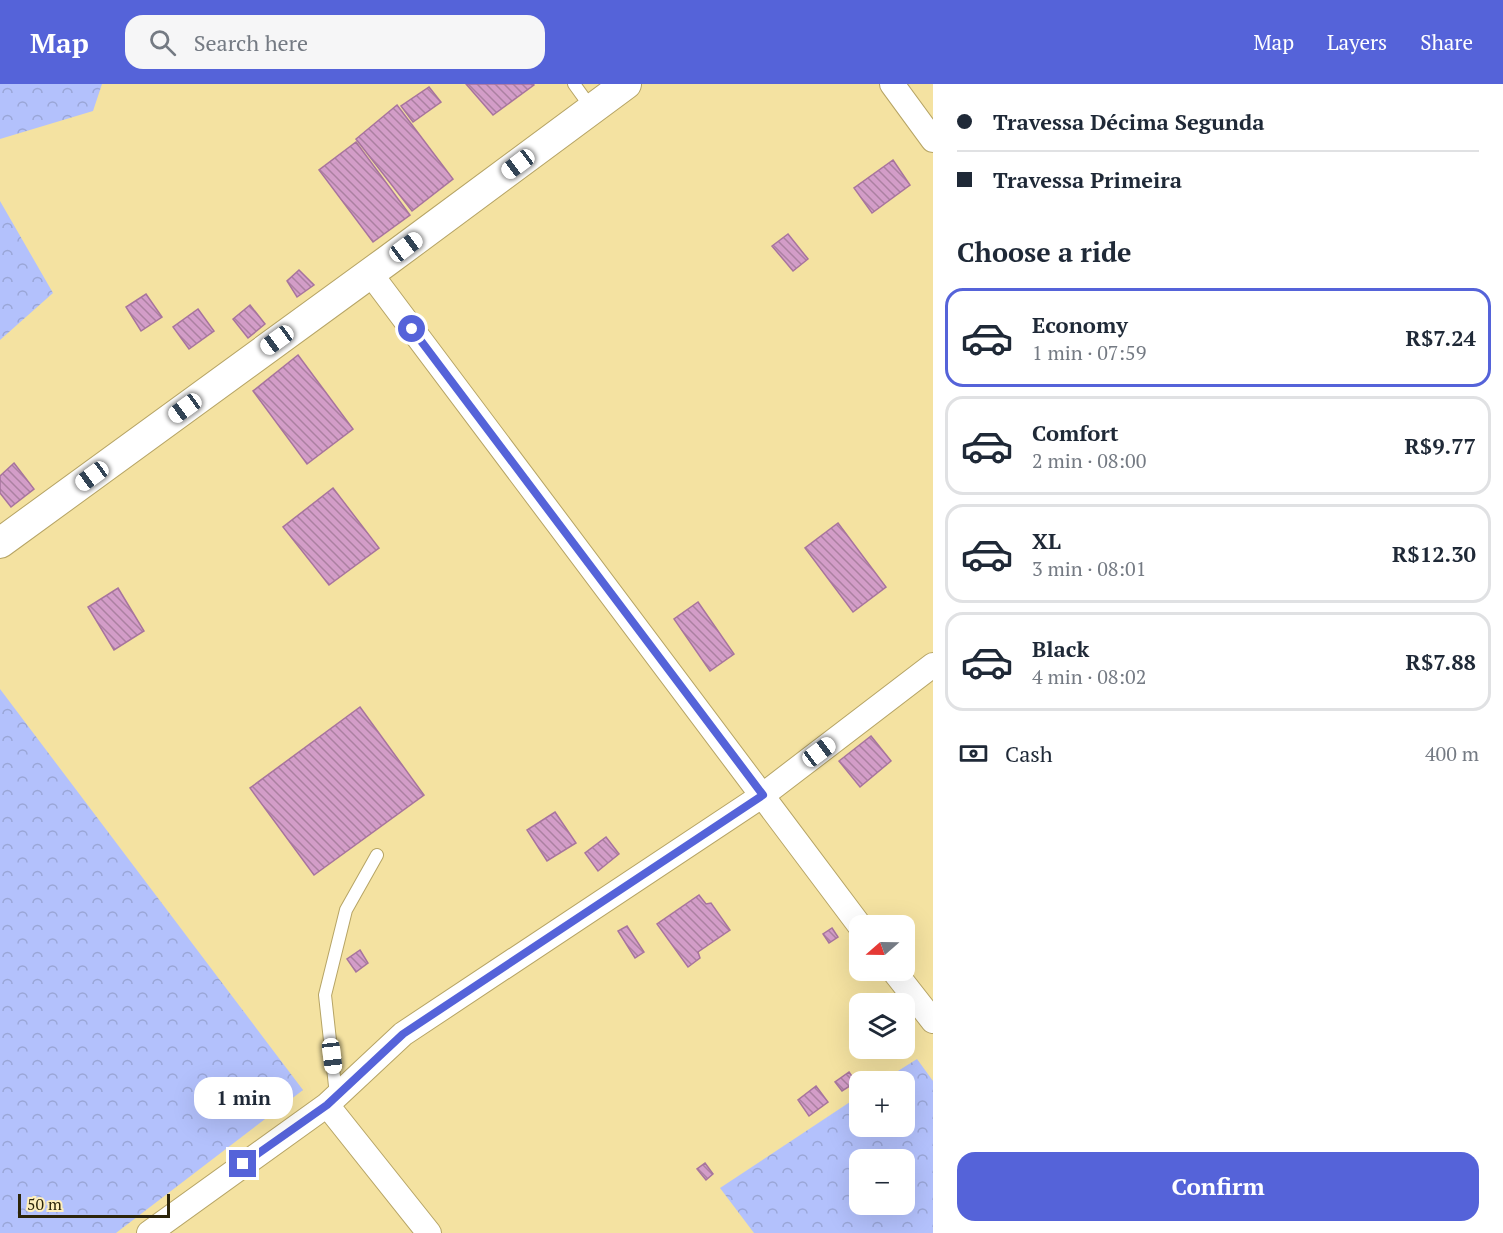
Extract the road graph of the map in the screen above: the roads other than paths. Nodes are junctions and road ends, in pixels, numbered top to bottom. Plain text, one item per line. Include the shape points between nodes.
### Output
1 (574, 84) edge
2 (626, 84) edge
3 (892, 84) edge
4 (592, 109) junction
5 (933, 140) edge
6 (370, 273) junction
7 (0, 543) edge
8 (933, 665) edge
9 (763, 795) junction
10 (377, 855) dead end
11 (852, 915) edge
12 (902, 981) edge
13 (933, 1021) edge
14 (332, 1101) junction
15 (149, 1233) edge
16 (429, 1233) edge

1 - 4 lane
2 - 4 street
3 - 5 street
4 - 6 street
6 - 7 street
6 - 9 street
8 - 9 street
9 - 11 street
9 - 14 street via 403,1034
10 - 14 lane via 346,910 325,994
12 - 13 street
14 - 15 street
14 - 16 street

